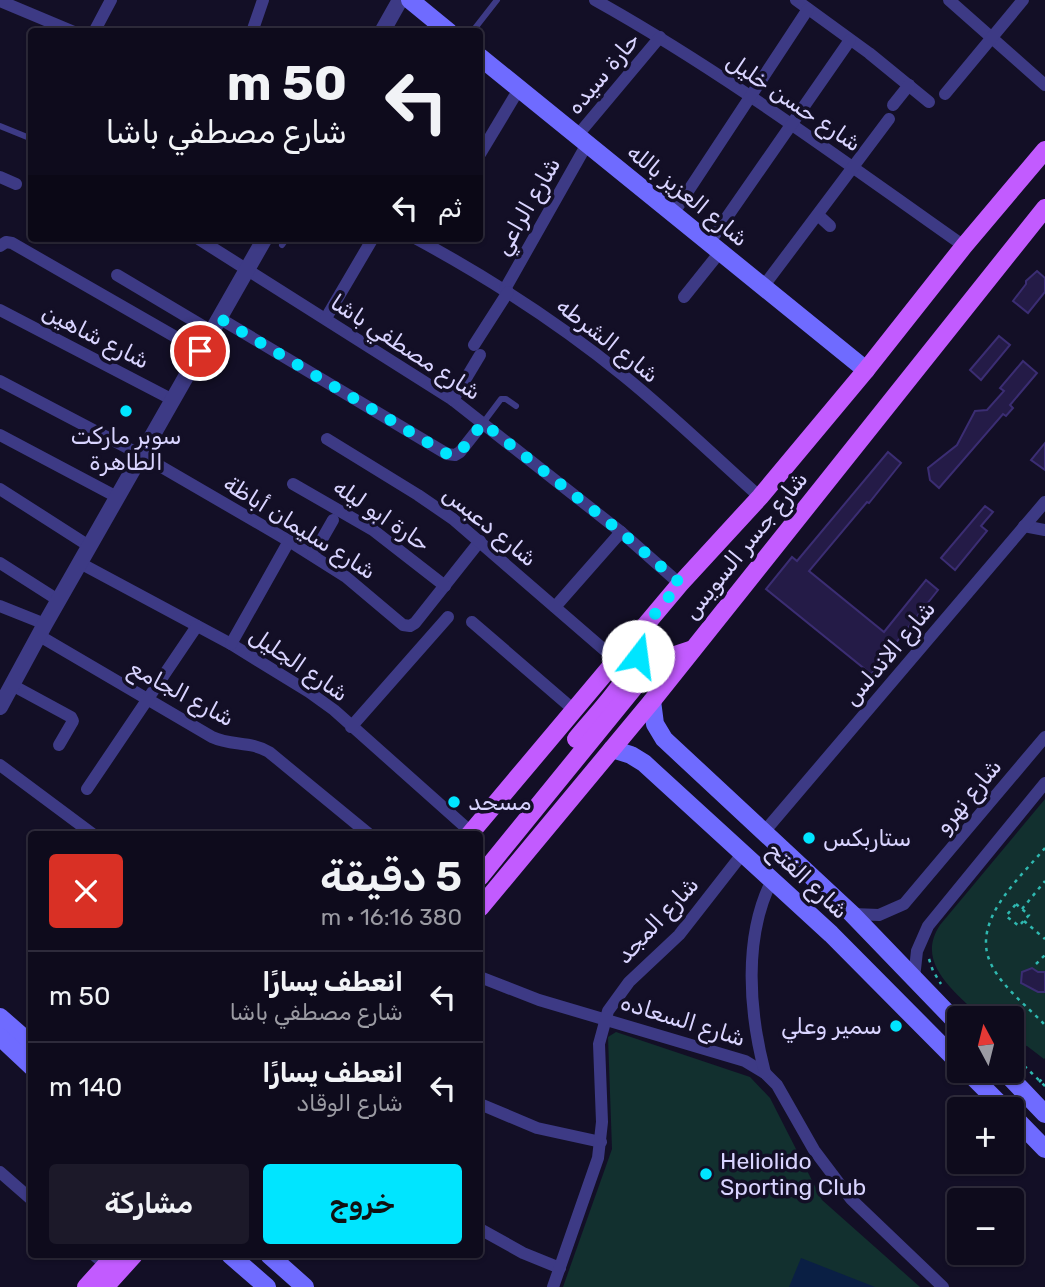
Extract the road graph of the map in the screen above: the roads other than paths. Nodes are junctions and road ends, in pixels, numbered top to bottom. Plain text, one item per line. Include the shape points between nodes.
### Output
1 (111, 0) edge
2 (263, 0) edge
3 (400, 0) edge
4 (410, 0) edge
5 (498, 0) edge
6 (594, 0) edge
7 (796, 0) edge
8 (949, 0) edge
9 (1023, 0) edge
10 (0, 1) edge
11 (808, 9) junction
12 (64, 28) edge
13 (96, 28) edge
14 (253, 28) edge
15 (384, 28) edge
16 (444, 28) edge
17 (475, 28) edge
18 (660, 37) junction
19 (992, 37) junction
20 (850, 40) junction
21 (483, 59) edge
22 (909, 85) junction
23 (1045, 85) edge
24 (519, 89) junction
25 (945, 94) dead end
26 (751, 97) junction
27 (929, 102) dead end
28 (893, 105) dead end
29 (889, 119) dead end
30 (791, 124) junction
31 (0, 126) edge
32 (28, 137) edge
33 (582, 140) junction
34 (483, 149) edge
35 (1045, 150) edge
36 (854, 168) junction
37 (0, 177) edge
38 (16, 184) dead end
39 (1045, 208) edge
40 (673, 214) junction
41 (818, 215) junction
42 (830, 226) dead end
43 (203, 242) edge
44 (263, 242) edge
45 (371, 242) edge
46 (422, 242) edge
47 (0, 246) edge
48 (964, 246) junction
49 (714, 248) junction
50 (247, 270) junction
51 (117, 275) dead end
52 (763, 287) junction
53 (506, 290) junction
54 (684, 298) dead end
55 (0, 310) edge
56 (327, 318) junction
57 (215, 324) junction
58 (200, 351) junction
59 (866, 370) junction
60 (0, 381) edge
61 (173, 400) junction
62 (453, 400) junction
63 (516, 406) dead end
64 (483, 423) junction
65 (0, 435) edge
66 (327, 439) dead end
67 (141, 455) junction
68 (293, 484) dead end
69 (0, 489) edge
70 (117, 497) junction
71 (760, 497) junction
72 (1045, 502) edge
73 (333, 520) dead end
74 (1024, 526) junction
75 (1045, 530) edge
76 (621, 532) junction
77 (289, 541) junction
78 (480, 541) junction
79 (89, 546) junction
80 (313, 555) junction
81 (0, 563) edge
82 (80, 563) junction
83 (680, 583) junction
84 (445, 586) junction
85 (58, 600) junction
86 (0, 606) edge
87 (555, 607) junction
88 (448, 617) dead end
89 (472, 622) dead end
90 (197, 626) junction
91 (41, 630) junction
92 (641, 631) junction
93 (231, 644) junction
94 (694, 649) junction
95 (616, 660) junction
96 (12, 685) junction
97 (147, 699) junction
98 (652, 701) junction
99 (0, 707) edge
100 (574, 710) junction
101 (351, 727) junction
102 (1045, 737) edge
103 (667, 742) junction
104 (59, 745) dead end
105 (612, 749) junction
106 (645, 763) junction
107 (0, 765) edge
108 (1045, 783) edge
109 (87, 789) dead end
110 (89, 831) edge
111 (365, 831) edge
112 (467, 831) edge
113 (473, 831) edge
114 (764, 832) junction
115 (743, 853) junction
116 (483, 854) edge
117 (483, 873) edge
118 (772, 880) junction
119 (483, 904) edge
120 (852, 914) junction
121 (831, 934) junction
122 (483, 978) edge
123 (914, 978) junction
124 (947, 1012) edge
125 (0, 1017) edge
126 (605, 1018) junction
127 (0, 1037) edge
128 (28, 1042) edge
129 (947, 1051) edge
130 (28, 1063) edge
131 (765, 1073) junction
132 (979, 1083) edge
133 (1015, 1083) edge
134 (993, 1097) edge
135 (483, 1105) edge
136 (1045, 1114) edge
137 (1024, 1127) edge
138 (601, 1142) junction
139 (1045, 1149) edge
140 (0, 1172) edge
141 (28, 1196) edge
142 (483, 1231) edge
143 (102, 1258) edge
144 (103, 1258) edge
145 (131, 1258) edge
146 (141, 1258) edge
147 (233, 1258) edge
148 (272, 1258) edge
149 (559, 1268) junction
150 (80, 1287) edge
151 (86, 1287) edge
152 (106, 1287) edge
153 (116, 1287) edge
154 (267, 1287) edge
155 (305, 1287) edge
156 (553, 1287) edge
157 (943, 1287) edge

1 - 13 street
2 - 14 street
3 - 15 street
4 - 16 main road
5 - 17 lane
6 - 18 street, شارع حسن خليل
7 - 11 street
8 - 19 street
9 - 19 street
10 - 12 street
11 - 20 street
11 - 26 street
18 - 26 street, شارع حسن خليل
18 - 33 street, حارة سيده
19 - 23 street
19 - 25 street
20 - 22 street
20 - 30 street
21 - 24 main road, شارع العزيز بالله
22 - 27 street
22 - 28 street
24 - 33 main road, شارع العزيز بالله
24 - 34 street
26 - 30 street, شارع حسن خليل
26 - 40 street
29 - 36 street
30 - 36 street, شارع حسن خليل
30 - 49 street
31 - 32 lane
33 - 40 main road, شارع العزيز بالله
33 - 53 street, شارع الراعي
35 - 48 main road, شارع جسر السويس
36 - 41 street
36 - 48 street, شارع حسن خليل
37 - 38 street
39 - 94 main road, شارع جسر السويس
40 - 49 main road, شارع العزيز بالله
41 - 42 street
41 - 52 street
43 - 50 street, شارع مصطفي باشا
44 - 50 street
45 - 56 street
46 - 53 street, شارع الشرطه
47 - 58 street via 12,243
48 - 59 main road, شارع جسر السويس
49 - 52 main road, شارع العزيز بالله
49 - 54 street
50 - 56 street, شارع مصطفي باشا
50 - 57 street
51 - 57 street
52 - 59 main road, شارع العزيز بالله
53 - 62 street, شارع الراعي
53 - 71 street, شارع الشرطه via 626,377
55 - 61 street, شارع شاهين
56 - 62 street, شارع مصطفي باشا
57 - 58 street
57 - 64 street via 447,454 460,452
58 - 61 street
59 - 71 main road, شارع جسر السويس
60 - 67 street, شارع سليمان أباظة
61 - 67 street
62 - 64 street, شارع مصطفي باشا
63 - 64 lane via 501,399
64 - 76 street, شارع مصطفي باشا
65 - 70 street
66 - 78 street, شارع دعبس via 418,495
67 - 70 street
67 - 77 street, شارع سليمان أباظة
68 - 84 street, حارة ابو ليله via 373,530
69 - 79 street
70 - 79 street
71 - 83 main road, شارع جسر السويس
72 - 74 street, شارع الاندلس
73 - 80 street
74 - 75 street
74 - 114 street, شارع الاندلس
76 - 83 street, شارع مصطفي باشا
76 - 87 street
77 - 80 street, شارع سليمان أباظة
77 - 93 street
78 - 84 street, شارع سليمان أباظة
78 - 87 street, شارع دعبس
79 - 82 street
80 - 84 street, شارع سليمان أباظة via 406,626 415,623
81 - 85 street
82 - 85 street
82 - 90 street, شارع الجليل
83 - 92 main road, شارع جسر السويس
85 - 91 street
86 - 91 street, شارع الجامع
87 - 95 street, شارع دعبس
88 - 101 street
89 - 100 street
90 - 93 street, شارع الجليل
90 - 97 street
91 - 96 street
91 - 97 street, شارع الجامع
92 - 95 main road, شارع جسر السويس
92 - 116 main road via 640,648 630,671
93 - 101 street, شارع الجليل via 309,692
94 - 98 main road, شارع جسر السويس
94 - 117 main road via 669,657 640,679
95 - 100 main road, شارع جسر السويس
96 - 99 street
96 - 104 street via 71,717 73,722
97 - 109 street
97 - 111 street, شارع الجامع via 218,740 269,752
98 - 103 main road, شارع الفتح via 655,724
98 - 105 main road, شارع جسر السويس
100 - 113 main road, شارع جسر السويس
101 - 112 street, شارع الجليل
102 - 120 street, شارع نهرو via 908,900 884,914
103 - 106 main road via 653,749
103 - 114 main road, شارع الفتح
105 - 106 main road, شارع الفتح
105 - 119 main road, شارع جسر السويس
106 - 115 main road, شارع الفتح
107 - 110 street
108 - 123 street via 928,926 918,946
114 - 120 main road, شارع الفتح
115 - 118 main road, شارع الفتح
115 - 126 street, شارع المجد via 679,935 620,992
118 - 121 main road, شارع الفتح
118 - 131 street via 761,905 752,968 754,1021
120 - 121 main road
120 - 123 main road, شارع الفتح
121 - 129 main road, شارع الفتح
122 - 126 street, شارع السعاده
123 - 124 main road, شارع الفتح
125 - 128 main road
126 - 131 street, شارع السعاده via 745,1061
126 - 138 street, شارع المجد via 599,1050
127 - 130 main road
131 - 157 street, شارع السعاده via 782,1091 814,1150 851,1199
132 - 134 main road
133 - 136 main road
135 - 138 street via 537,1128
137 - 139 main road
138 - 149 street, شارع المجد
140 - 141 street
142 - 149 street
143 - 150 main road
144 - 151 main road
145 - 152 main road
146 - 153 main road
147 - 154 main road
148 - 155 main road
149 - 156 street, شارع المجد

